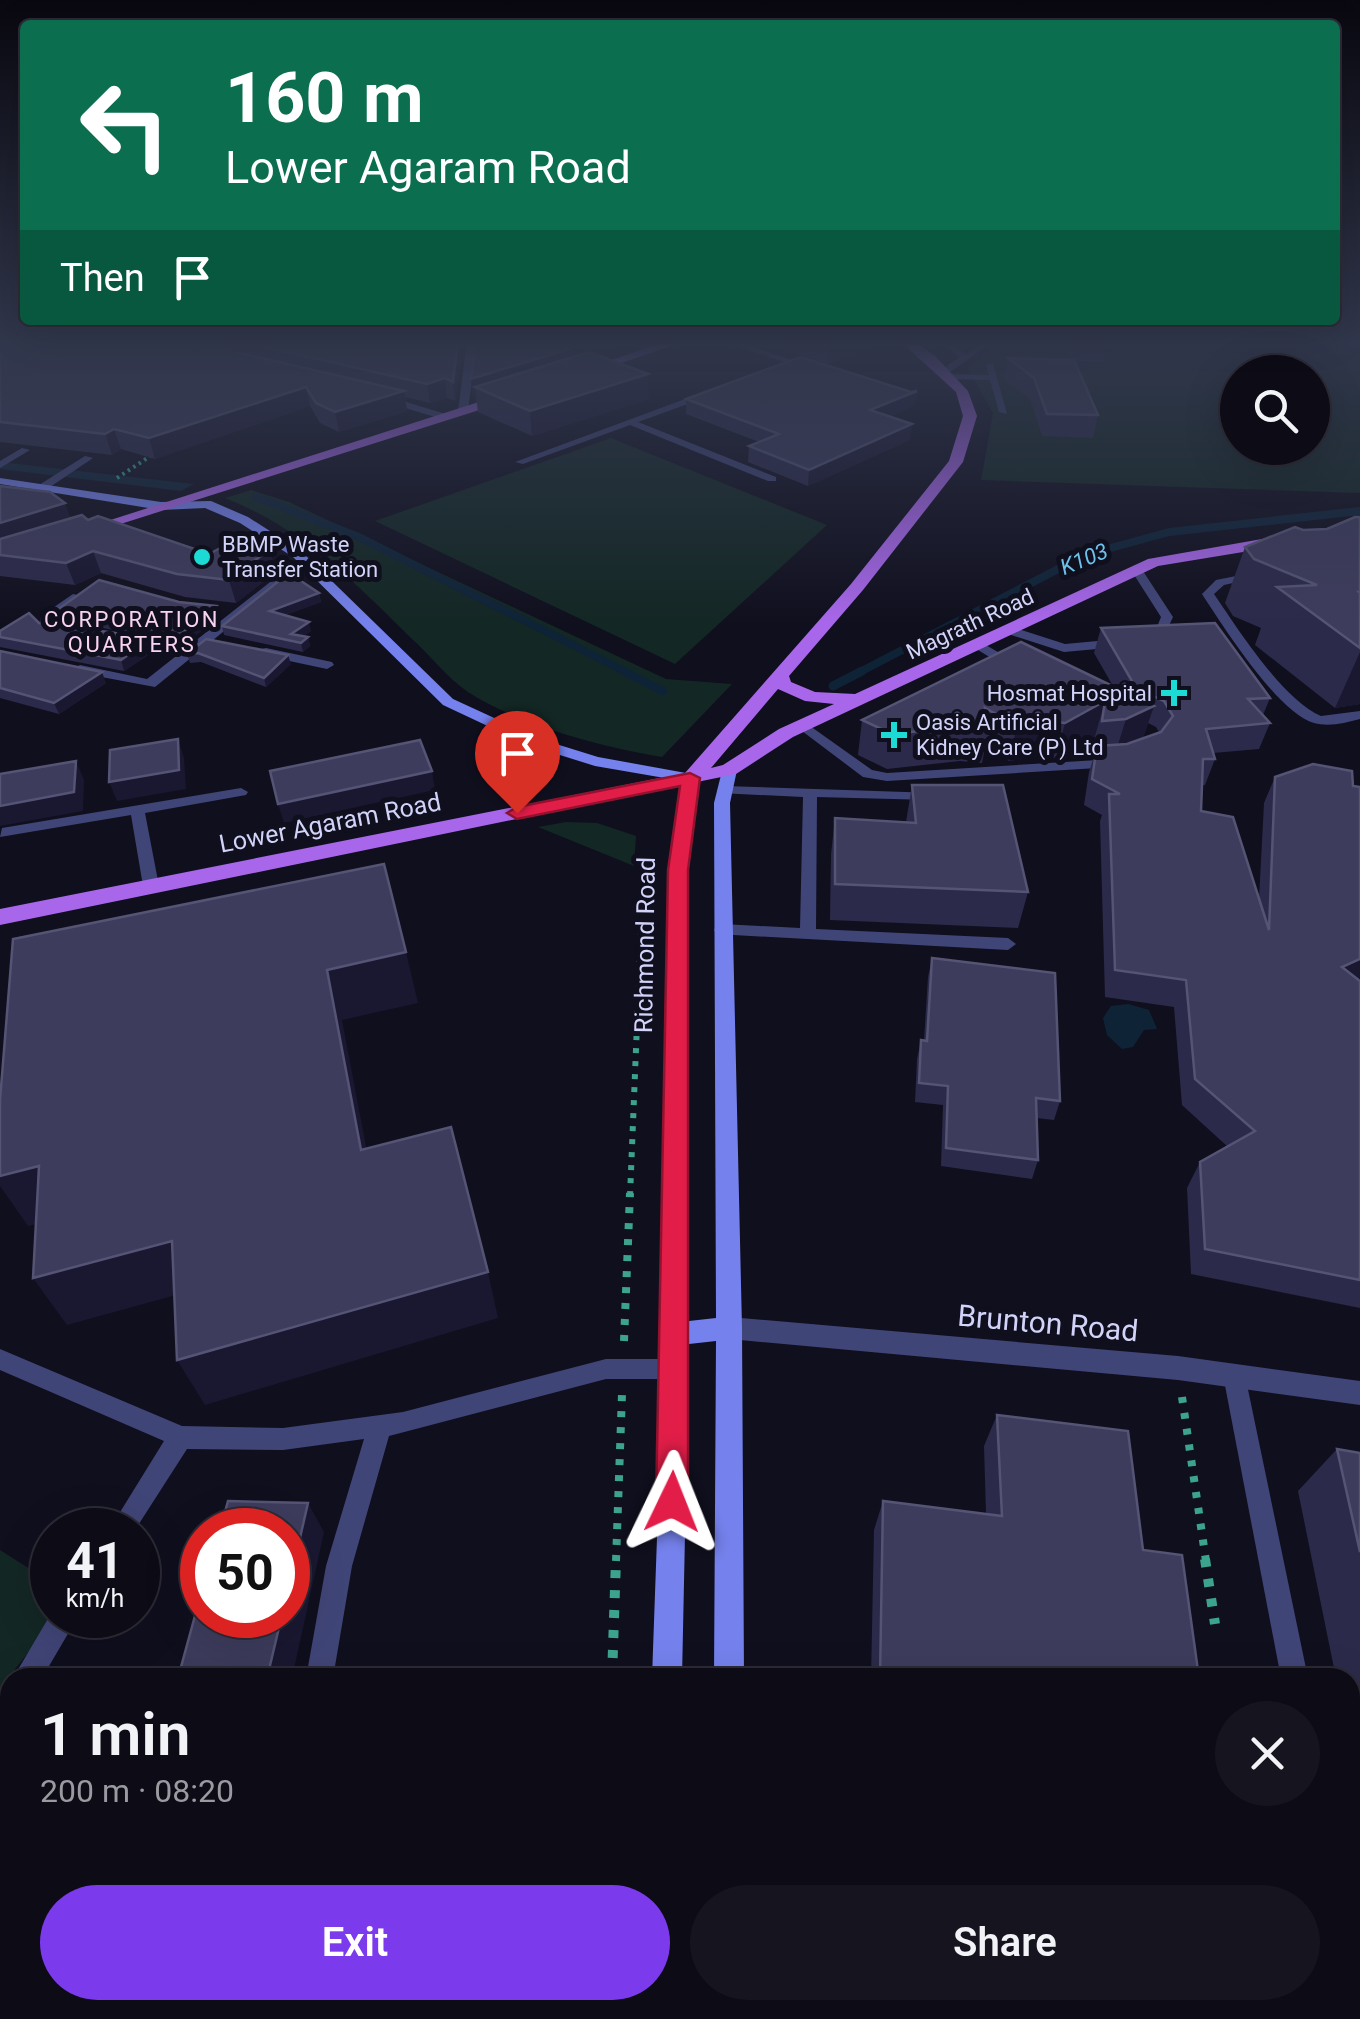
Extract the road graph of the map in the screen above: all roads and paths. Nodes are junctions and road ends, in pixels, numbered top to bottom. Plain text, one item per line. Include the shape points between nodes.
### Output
1 (389, 435) edge
2 (594, 435) edge
3 (663, 435) edge
4 (964, 435) edge
5 (25, 450) edge
6 (154, 454) edge
7 (88, 458) edge
8 (4, 462) edge
9 (520, 462) dead end
10 (122, 474) dead end
11 (772, 479) dead end
12 (0, 481) edge
13 (50, 485) junction
14 (97, 495) junction
15 (192, 500) junction
16 (161, 506) junction
17 (92, 517) junction
18 (60, 538) edge
19 (1306, 538) edge
20 (1248, 544) junction
21 (303, 560) junction
22 (1262, 560) edge
23 (1136, 570) junction
24 (1273, 572) edge
25 (86, 591) edge
26 (221, 609) dead end
27 (240, 611) junction
28 (1009, 630) junction
29 (87, 633) edge
30 (205, 639) junction
31 (223, 642) edge
32 (978, 644) junction
33 (258, 650) edge
34 (54, 664) edge
35 (327, 665) dead end
36 (1027, 672) edge
37 (780, 676) junction
38 (867, 698) junction
39 (1360, 715) edge
40 (802, 725) junction
41 (858, 740) dead end
42 (834, 746) junction
43 (1132, 756) edge
44 (690, 778) junction
45 (726, 780) junction
46 (241, 792) dead end
47 (810, 793) junction
48 (940, 796) edge
49 (137, 810) junction
50 (2, 834) edge
51 (644, 866) dead end
52 (151, 886) junction
53 (0, 918) edge
54 (722, 930) junction
55 (808, 931) junction
56 (1008, 944) dead end
57 (729, 1328) junction
58 (676, 1334) junction
59 (0, 1359) edge
60 (623, 1369) junction
61 (676, 1369) junction
62 (1234, 1375) junction
63 (1360, 1393) edge
64 (1183, 1410) dead end
65 (380, 1426) junction
66 (181, 1437) junction
67 (135, 1508) edge
68 (1215, 1624) dead end
69 (51, 1638) edge
70 (32, 1668) edge
71 (321, 1668) edge
72 (612, 1668) edge
73 (666, 1668) edge
74 (729, 1668) edge
75 (1293, 1668) edge

1 - 15 main road
2 - 9 lane
3 - 11 lane
4 - 37 main road via 956,462
5 - 8 lane
6 - 10 path
7 - 13 lane
12 - 13 main road
13 - 14 main road
13 - 17 main road
14 - 15 main road
14 - 16 main road
15 - 16 main road
15 - 21 main road via 244,520
16 - 17 main road
17 - 18 main road
19 - 20 main road, Magrath Road
20 - 22 lane
20 - 23 main road, Magrath Road
21 - 27 street
21 - 44 main road via 448,702 534,742
23 - 28 main road, Magrath Road
23 - 28 lane via 1167,616 1148,641 1064,648
24 - 39 lane via 1220,582 1208,594 1306,715 1329,721
25 - 29 street via 44,626 49,632
26 - 27 street
27 - 30 street
28 - 32 main road, Magrath Road
30 - 31 street
30 - 34 street via 150,684
32 - 36 lane via 1002,668
32 - 38 main road, Magrath Road
33 - 35 street
37 - 38 main road via 783,685 812,697
37 - 44 main road
38 - 40 main road, Magrath Road
40 - 42 lane
40 - 45 main road, Magrath Road
41 - 42 lane
42 - 43 lane via 868,774 888,777 1068,768
44 - 45 main road, Lower Agaram Road
44 - 52 main road, Lower Agaram Road
44 - 58 main road, Richmond Road via 678,870
45 - 47 lane
45 - 54 main road
46 - 49 lane
47 - 48 lane
47 - 55 lane
49 - 50 lane
49 - 52 lane
51 - 60 path
52 - 53 main road, Lower Agaram Road
54 - 55 lane
54 - 57 main road
55 - 56 lane
57 - 58 main road
57 - 62 street, Brunton Road
57 - 74 main road
58 - 61 main road, Richmond Road
59 - 66 lane
60 - 61 lane
60 - 65 lane
60 - 72 path
61 - 73 main road, Richmond Road
62 - 63 street, Brunton Road
62 - 75 lane
64 - 68 path
65 - 66 lane via 283,1438
65 - 71 lane via 339,1566
66 - 67 lane
69 - 70 lane

